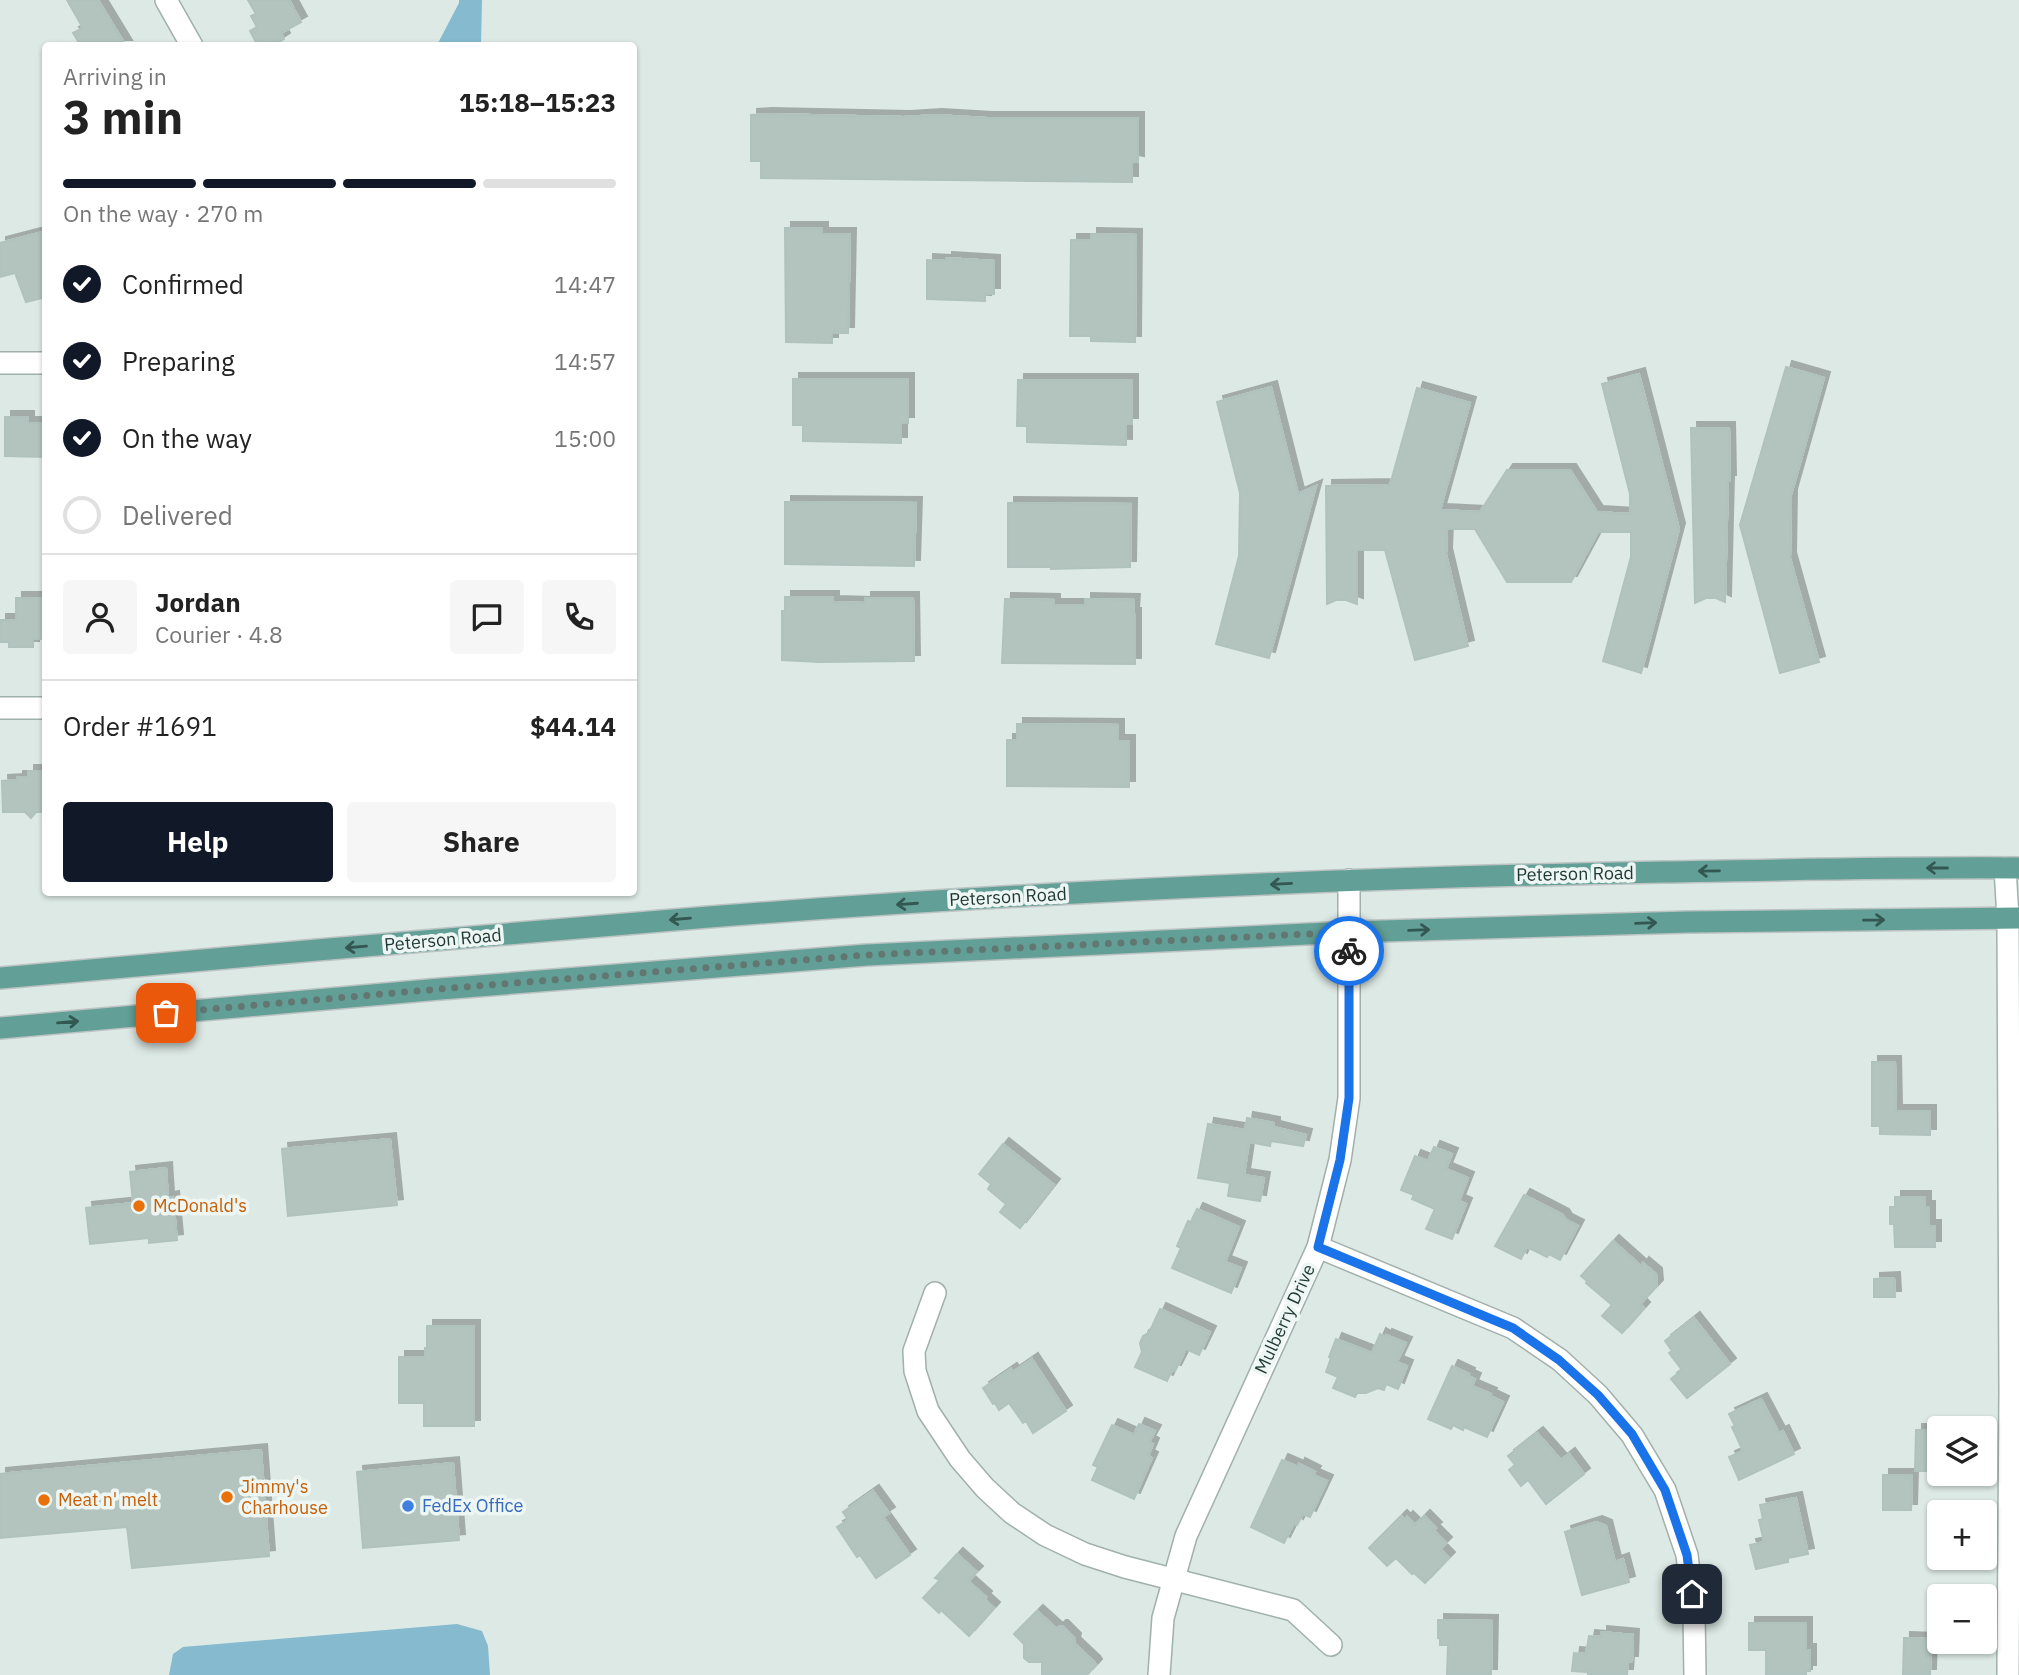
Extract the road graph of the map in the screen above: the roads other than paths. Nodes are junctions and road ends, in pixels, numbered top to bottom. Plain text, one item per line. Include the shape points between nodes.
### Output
1 (166, 0) edge
2 (190, 42) edge
3 (0, 363) edge
4 (42, 363) edge
5 (0, 708) edge
6 (42, 708) edge
7 (2012, 868) edge
8 (1349, 880) junction
9 (2014, 918) edge
10 (1349, 932) junction
11 (0, 978) edge
12 (0, 1028) edge
13 (1318, 1247) junction
14 (935, 1293) dead end
15 (2014, 1392) edge
16 (1174, 1580) junction
17 (1331, 1645) dead end
18 (1159, 1675) edge
19 (1695, 1675) edge
20 (2008, 1675) edge

1 - 2 street
3 - 4 street
5 - 6 street
7 -> 8 main road, Peterson Road
7 - 9 street
8 - 10 street
8 -> 11 main road, Peterson Road via 727,916
10 -> 9 main road
9 - 15 street
12 -> 10 main road via 867,955
10 - 13 street via 1349,1098 1340,1160
13 - 16 street, Mulberry Drive via 1186,1536
13 - 19 street, Mulberry Drive via 1513,1328 1598,1395 1632,1434 1665,1490 1689,1567
14 - 16 street via 914,1351 915,1370 929,1411 960,1459 1012,1513 1045,1535 1085,1554
15 - 20 street
16 - 17 street via 1293,1610
16 - 18 street, Mulberry Drive via 1163,1618

